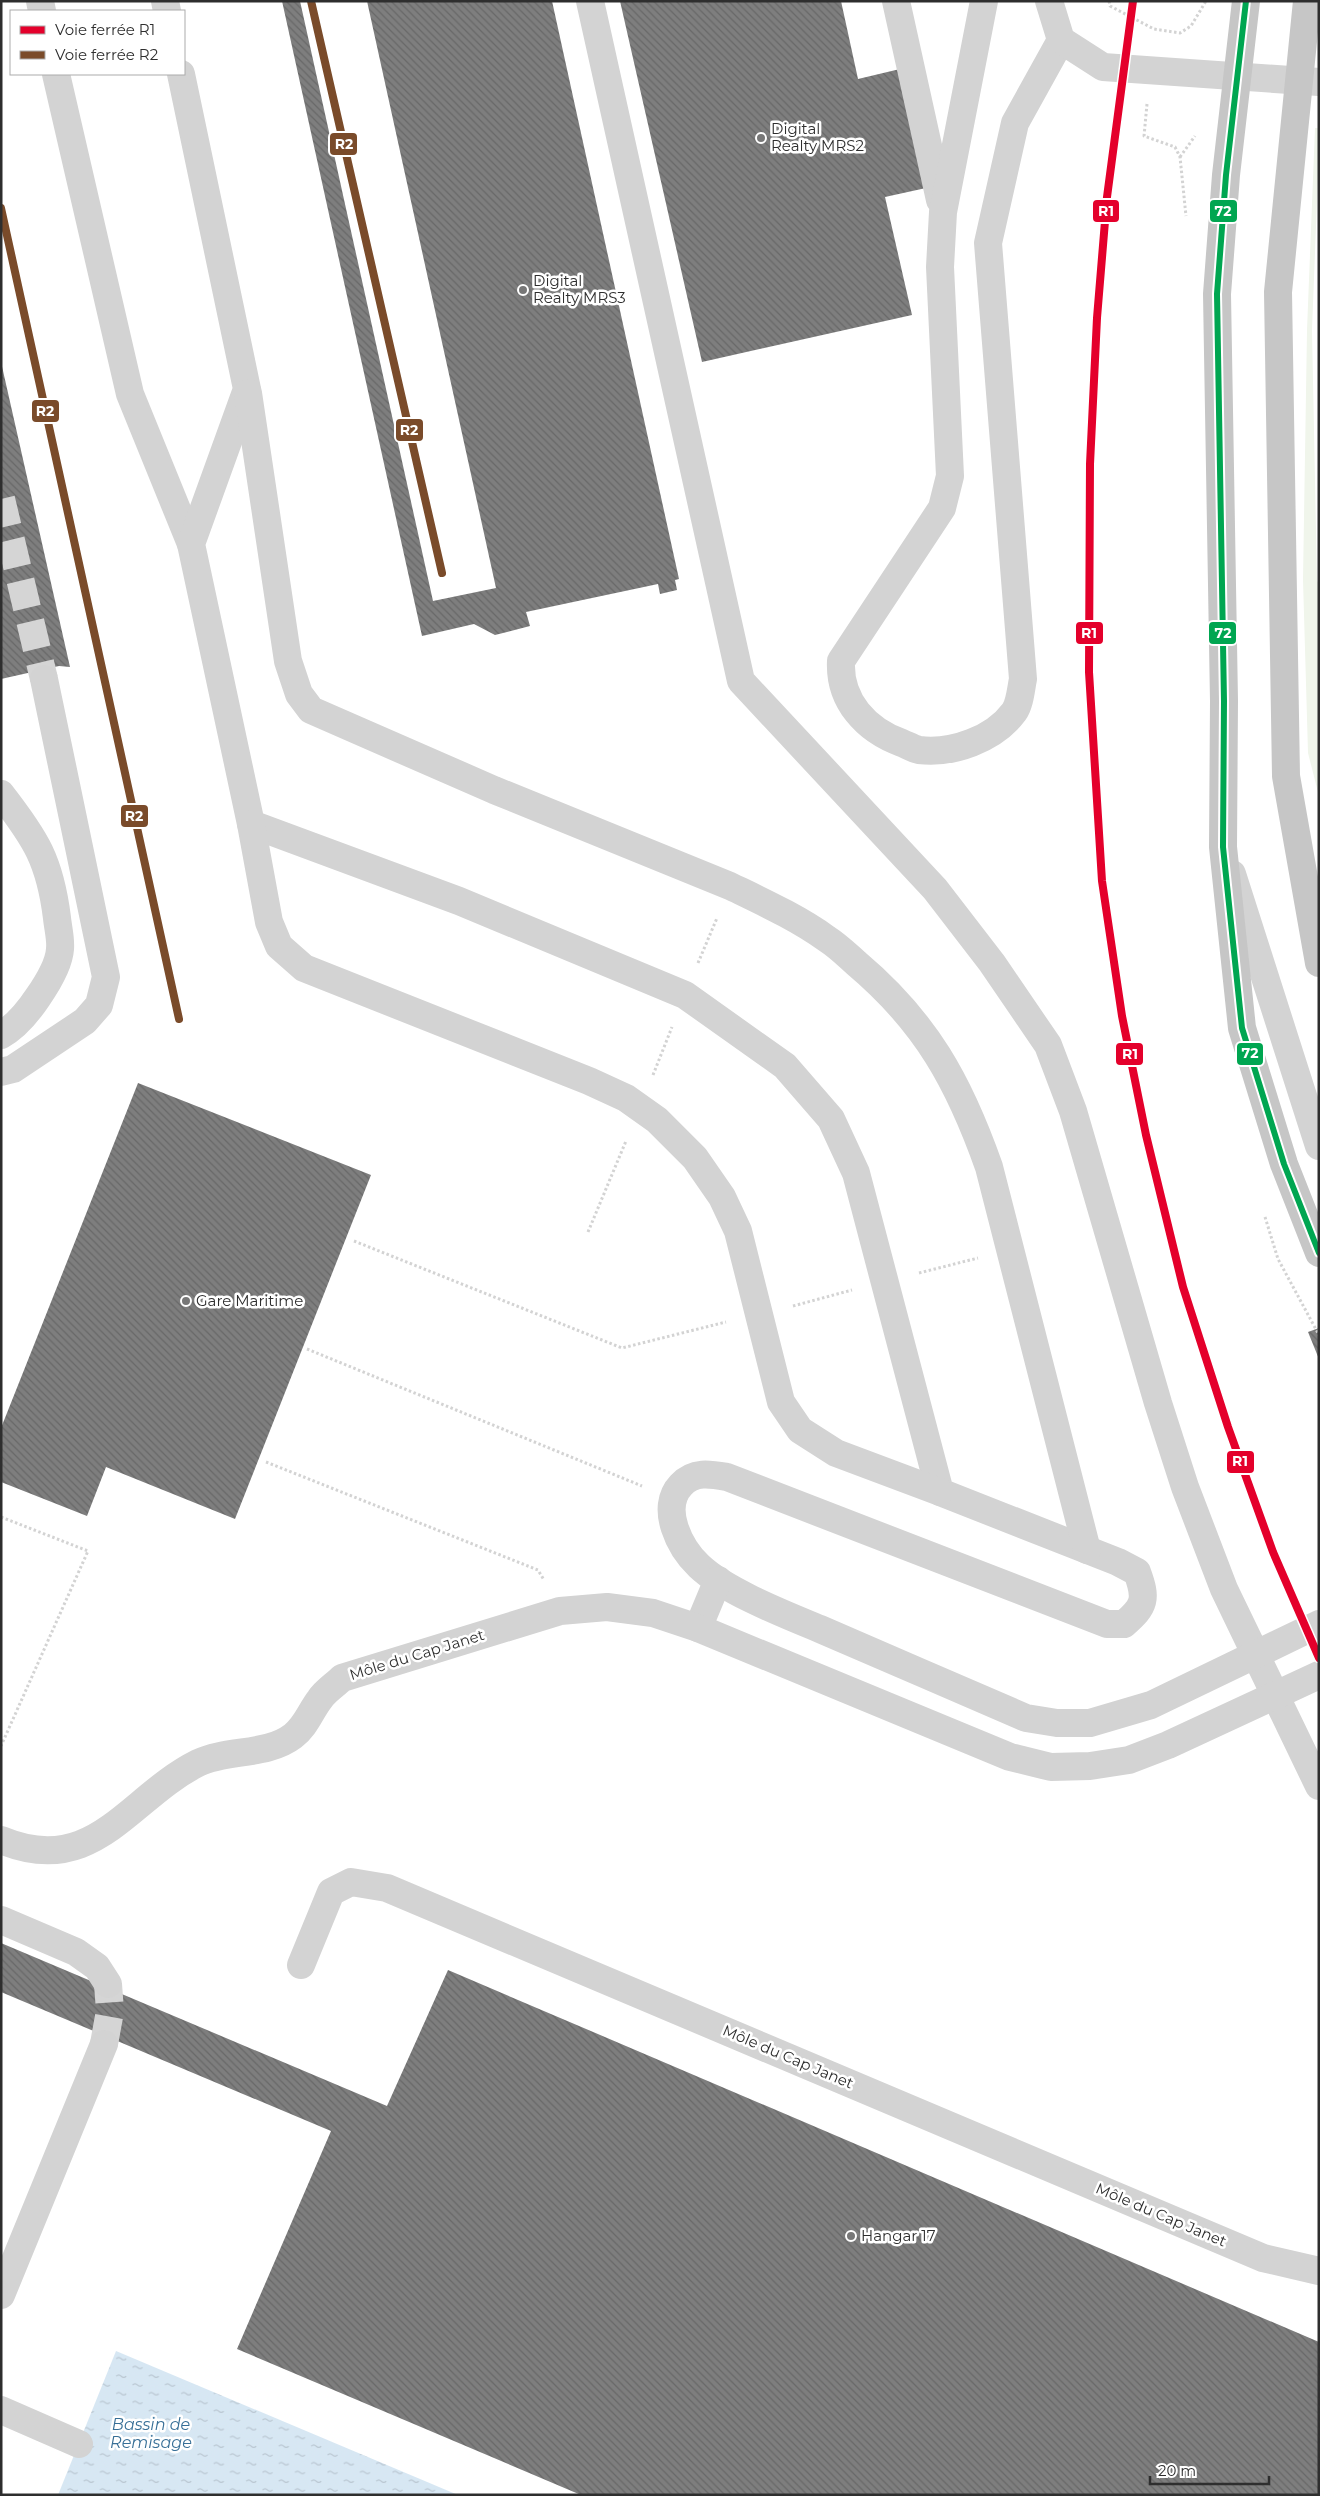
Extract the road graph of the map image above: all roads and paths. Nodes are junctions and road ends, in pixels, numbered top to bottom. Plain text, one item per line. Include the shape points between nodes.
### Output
1 (590, 1) edge
2 (896, 1) edge
3 (984, 1) edge
4 (1049, 1) edge
5 (1108, 1) edge
6 (1206, 1) edge
7 (1246, 1) edge
8 (1307, 1) edge
9 (1060, 40) junction
10 (56, 75) edge
11 (180, 75) edge
12 (1237, 77) junction
13 (1319, 82) edge
14 (1144, 136) dead end
15 (1180, 157) dead end
16 (943, 212) junction
17 (247, 389) junction
18 (191, 544) junction
19 (44, 679) tunnel mouth
20 (1, 794) edge
21 (251, 824) junction
22 (1223, 847) junction
23 (730, 886) junction
24 (1319, 963) edge
25 (685, 995) junction
26 (1, 1035) edge
27 (1, 1072) edge
28 (640, 1108) junction
29 (1319, 1146) edge
30 (588, 1232) dead end
31 (354, 1241) dead end
32 (1010, 1250) junction
33 (1319, 1253) edge
34 (885, 1282) junction
35 (759, 1314) junction
36 (940, 1492) junction
37 (1, 1517) edge
38 (1087, 1550) junction
39 (718, 1580) junction
40 (1319, 1624) edge
41 (698, 1628) junction
42 (1319, 1675) edge
43 (1, 1746) edge
44 (1319, 1786) edge
45 (1, 1840) edge
46 (1, 1920) edge
47 (301, 1965) dead end
48 (108, 1984) tunnel mouth
49 (104, 2044) tunnel mouth
50 (1319, 2271) edge
51 (1, 2295) edge
52 (1, 2410) edge
53 (79, 2444) dead end

1 - 44 street via 741,681 935,889 992,962 1048,1044 1073,1111 1185,1487 1224,1588
2 - 16 street
3 - 16 street
4 - 9 street
5 - 6 path via 1110,6 1154,29 1180,33 1191,26
7 - 12 main road
8 - 24 main road via 1278,292 1286,776
9 - 12 street via 1103,67
9 - 16 street via 1015,123 988,243 1023,679 1015,710 993,733 959,747 919,750 882,736 852,707 840,679 841,662 850,646 942,508 950,476 940,267
10 - 18 street via 130,394
11 - 17 street
12 - 13 street
12 - 22 main road via 1217,294 1224,701
14 - 15 path via 1175,146
17 - 18 street
17 - 23 street via 288,661 299,694 312,710 494,790
18 - 21 street
19 - 27 street via 106,977 99,1005 85,1021 13,1068
20 - 26 street via 27,827 43,857 52,884 60,950 49,982 32,1007 13,1028
21 - 25 street via 459,901
21 - 28 street via 268,922 279,946 304,968 589,1081
22 - 29 street
22 - 33 main road via 1242,1028 1284,1164
23 - 25 path
23 - 32 street via 828,939 896,1000 923,1033 945,1066 971,1116 989,1167
25 - 28 path
25 - 34 street via 785,1066 831,1119 856,1173
28 - 30 path
28 - 35 street via 657,1120 695,1158 722,1197 738,1231
31 - 35 path via 622,1348
32 - 34 path
32 - 38 street
34 - 35 path
34 - 36 street
35 - 36 street via 781,1402 800,1430 836,1453
36 - 38 street
37 - 43 path via 88,1551
38 - 39 street via 1137,1572 1143,1590 1140,1610 1124,1624 1106,1624 726,1477 706,1473 689,1478 679,1486 671,1510 682,1544 698,1566
39 - 40 street via 773,1609 1026,1718 1058,1723 1090,1723 1152,1705
39 - 41 street
41 - 42 street, Môle du Cap Janet via 1010,1757 1051,1767 1129,1760
41 - 45 street, Môle du Cap Janet via 653,1612 607,1607 560,1611 342,1678 320,1699 308,1720 293,1736 280,1744 200,1763 167,1783 101,1836 72,1849 38,1849
46 - 48 street via 76,1952 97,1966
47 - 50 street, Môle du Cap Janet via 331,1892 351,1882 387,1888 1263,2258
49 - 51 street
52 - 53 street

